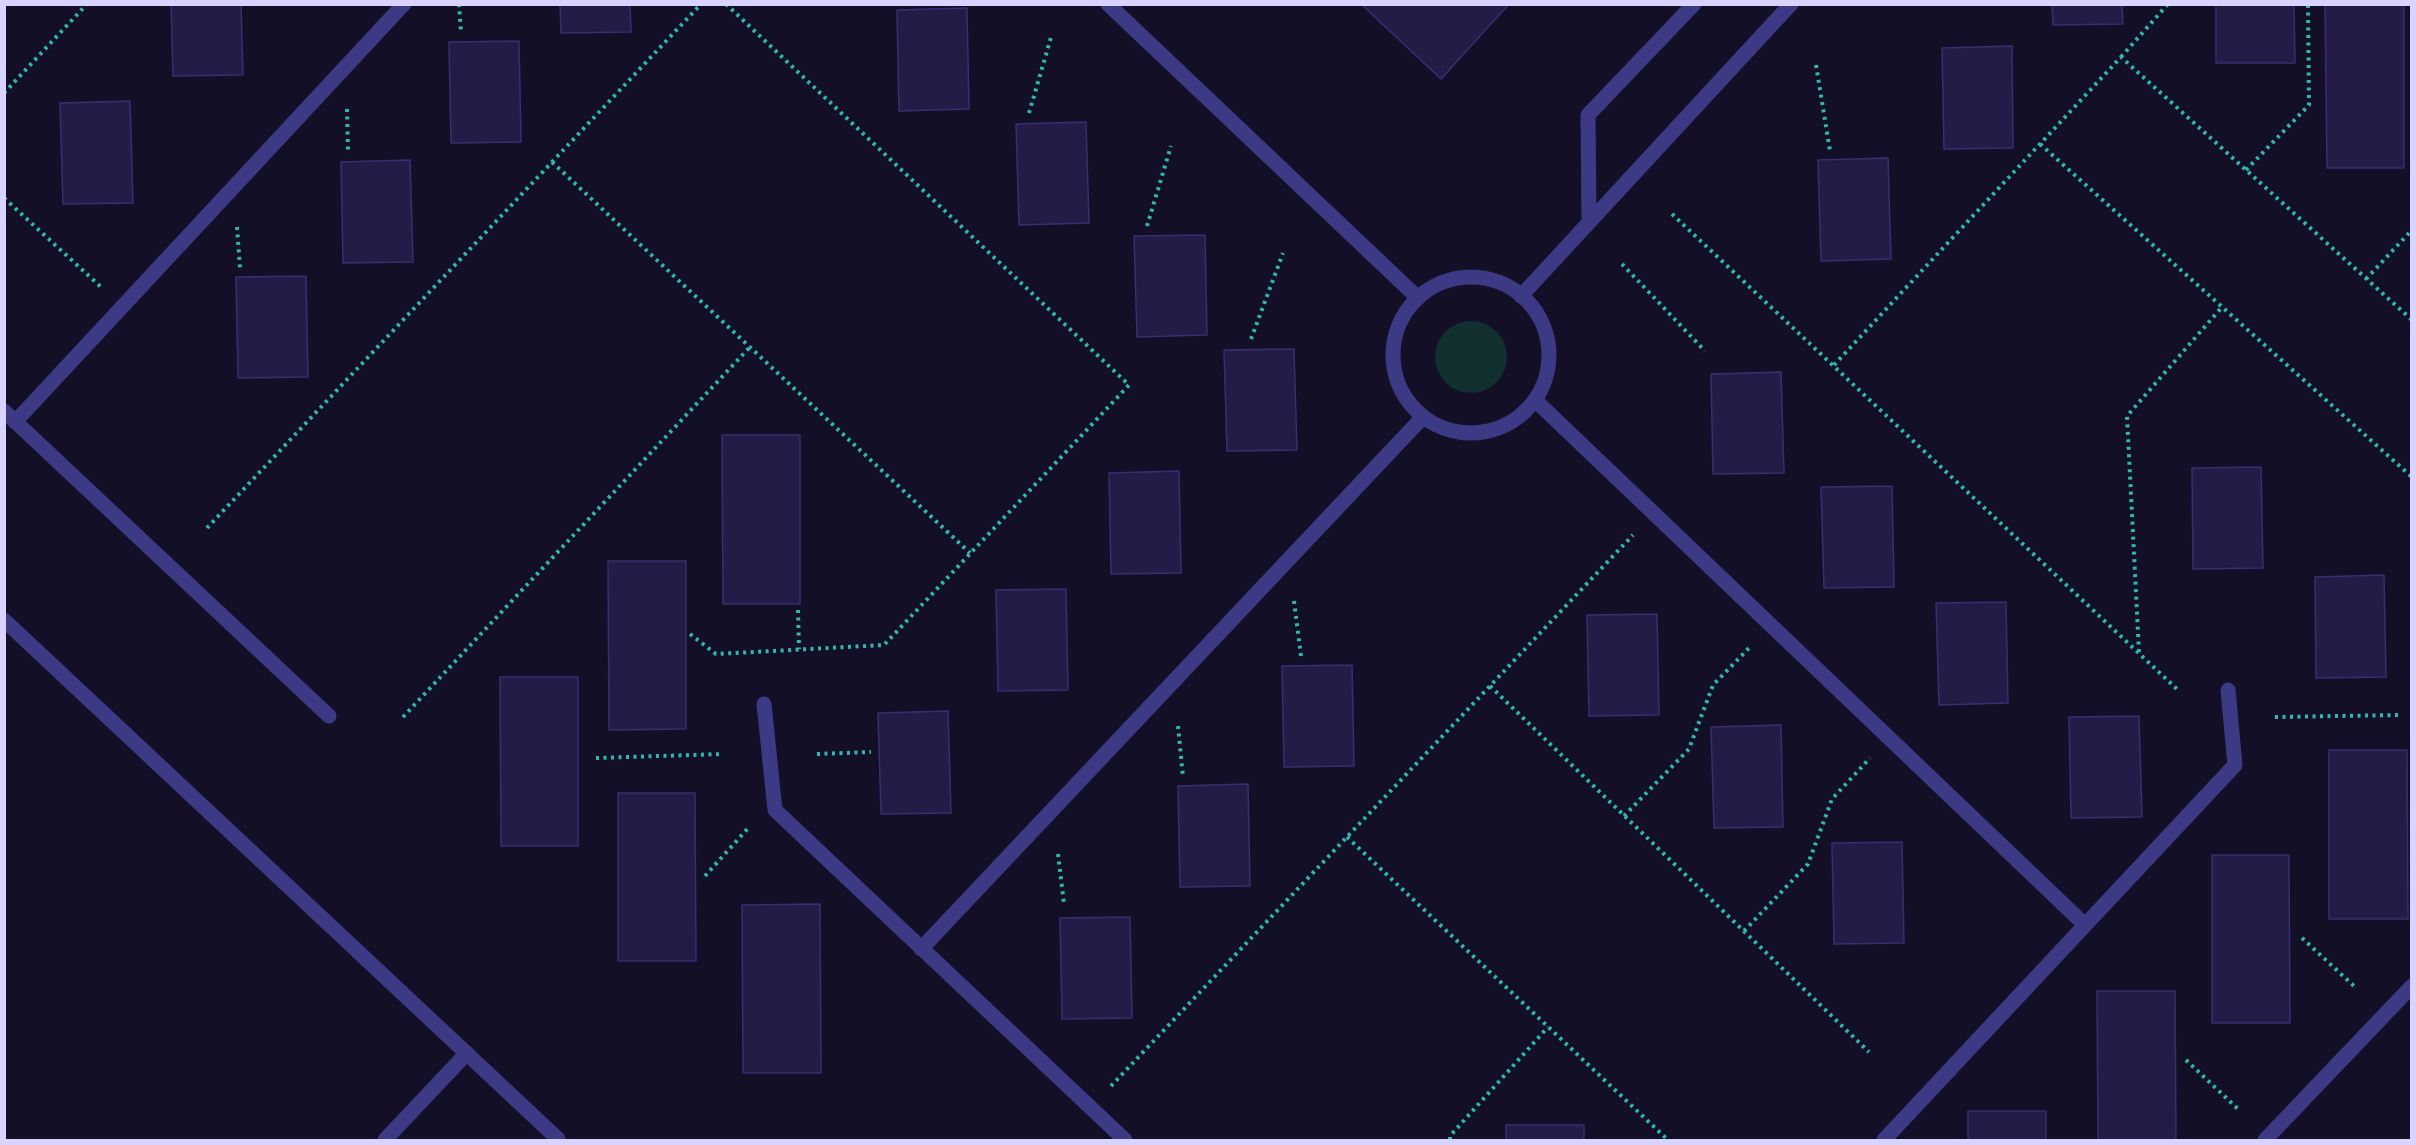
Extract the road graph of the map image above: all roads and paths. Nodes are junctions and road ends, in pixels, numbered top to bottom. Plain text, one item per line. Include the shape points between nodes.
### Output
1 (87, 4) edge
2 (404, 4) edge
3 (459, 4) edge
4 (700, 4) edge
5 (726, 4) edge
6 (1108, 4) edge
7 (1694, 4) edge
8 (1791, 4) edge
9 (2168, 4) edge
10 (2308, 4) edge
11 (460, 32) dead end
12 (1052, 34) dead end
13 (2121, 57) junction
14 (1816, 65) dead end
15 (4, 93) edge
16 (346, 100) dead end
17 (1029, 113) dead end
18 (2040, 144) junction
19 (1171, 146) dead end
20 (1830, 151) dead end
21 (348, 153) dead end
22 (552, 162) junction
23 (2246, 170) junction
24 (4, 198) edge
25 (1672, 214) dead end
26 (236, 218) dead end
27 (1589, 222) junction
28 (1147, 226) dead end
29 (2412, 230) edge
30 (1283, 253) dead end
31 (1622, 264) dead end
32 (240, 268) dead end
33 (2366, 279) junction
34 (105, 290) dead end
35 (1521, 296) junction
36 (1419, 298) junction
37 (2222, 307) junction
38 (2412, 320) edge
39 (1251, 339) dead end
40 (750, 347) junction
41 (1705, 351) dead end
42 (1834, 365) junction
43 (1535, 400) junction
44 (10, 417) edge
45 (1423, 417) junction
46 (2412, 477) edge
47 (207, 528) dead end
48 (1633, 535) dead end
49 (970, 553) junction
50 (1294, 601) dead end
51 (798, 610) dead end
52 (4, 620) edge
53 (690, 634) dead end
54 (1751, 646) dead end
55 (799, 649) junction
56 (2139, 653) junction
57 (1300, 656) dead end
58 (1490, 686) junction
59 (2228, 690) dead end
60 (2179, 691) dead end
61 (764, 704) dead end
62 (2400, 715) dead end
63 (329, 716) dead end
64 (403, 717) dead end
65 (2275, 717) dead end
66 (1178, 726) dead end
67 (871, 752) dead end
68 (816, 753) dead end
69 (723, 754) dead end
70 (596, 758) dead end
71 (1871, 758) dead end
72 (1183, 777) dead end
73 (1624, 816) junction
74 (753, 823) dead end
75 (1347, 837) junction
76 (1058, 854) dead end
77 (705, 876) dead end
78 (1064, 904) dead end
79 (2085, 925) junction
80 (1744, 931) junction
81 (2302, 938) dead end
82 (921, 950) junction
83 (2412, 986) edge
84 (2355, 987) dead end
85 (1548, 1028) junction
86 (1869, 1052) dead end
87 (467, 1053) junction
88 (2186, 1060) dead end
89 (1111, 1087) dead end
90 (2238, 1109) dead end
91 (385, 1140) edge
92 (556, 1140) edge
93 (1125, 1140) edge
94 (1450, 1140) edge
95 (1668, 1140) edge
96 (1884, 1140) edge
97 (2265, 1140) edge

1 - 15 path
2 - 44 street
3 - 11 path
4 - 22 path
5 - 49 path via 1129,385
6 - 36 street
7 - 27 street via 1588,115
8 - 27 street
9 - 13 path
10 - 23 path via 2310,105
12 - 17 path
13 - 18 path
13 - 23 path
14 - 20 path
16 - 21 path
18 - 37 path
18 - 42 path
19 - 28 path
22 - 40 path
22 - 47 path
23 - 33 path
24 - 34 path
25 - 42 path
26 - 32 path
27 - 35 street
29 - 33 path
30 - 39 path
31 - 41 path
33 - 38 path
35 - 36 street via 1507,285 1481,278 1455,279 1430,288
35 - 43 street via 1542,324 1549,350 1547,376
36 - 45 street via 1398,326 1393,351 1396,375 1406,398
37 - 46 path
37 - 56 path via 2127,416
40 - 49 path
40 - 64 path
42 - 56 path
43 - 45 street via 1517,419 1494,430 1470,434 1445,429
43 - 79 street
44 - 63 street
45 - 82 street
48 - 58 path
49 - 55 path via 884,645
50 - 57 path
51 - 55 path
52 - 87 street
53 - 55 path via 716,654
54 - 73 path via 1713,685 1689,749
56 - 60 path
58 - 73 path
58 - 75 path
59 - 79 street via 2235,765
61 - 82 street via 775,810
62 - 65 path
66 - 72 path
67 - 68 path
69 - 70 path
71 - 80 path via 1832,799 1808,864
73 - 80 path
74 - 77 path
75 - 85 path
75 - 89 path
76 - 78 path
79 - 96 street
80 - 86 path
81 - 84 path
82 - 93 street
83 - 97 street
85 - 94 path
85 - 95 path
87 - 91 street
87 - 92 street
88 - 90 path

